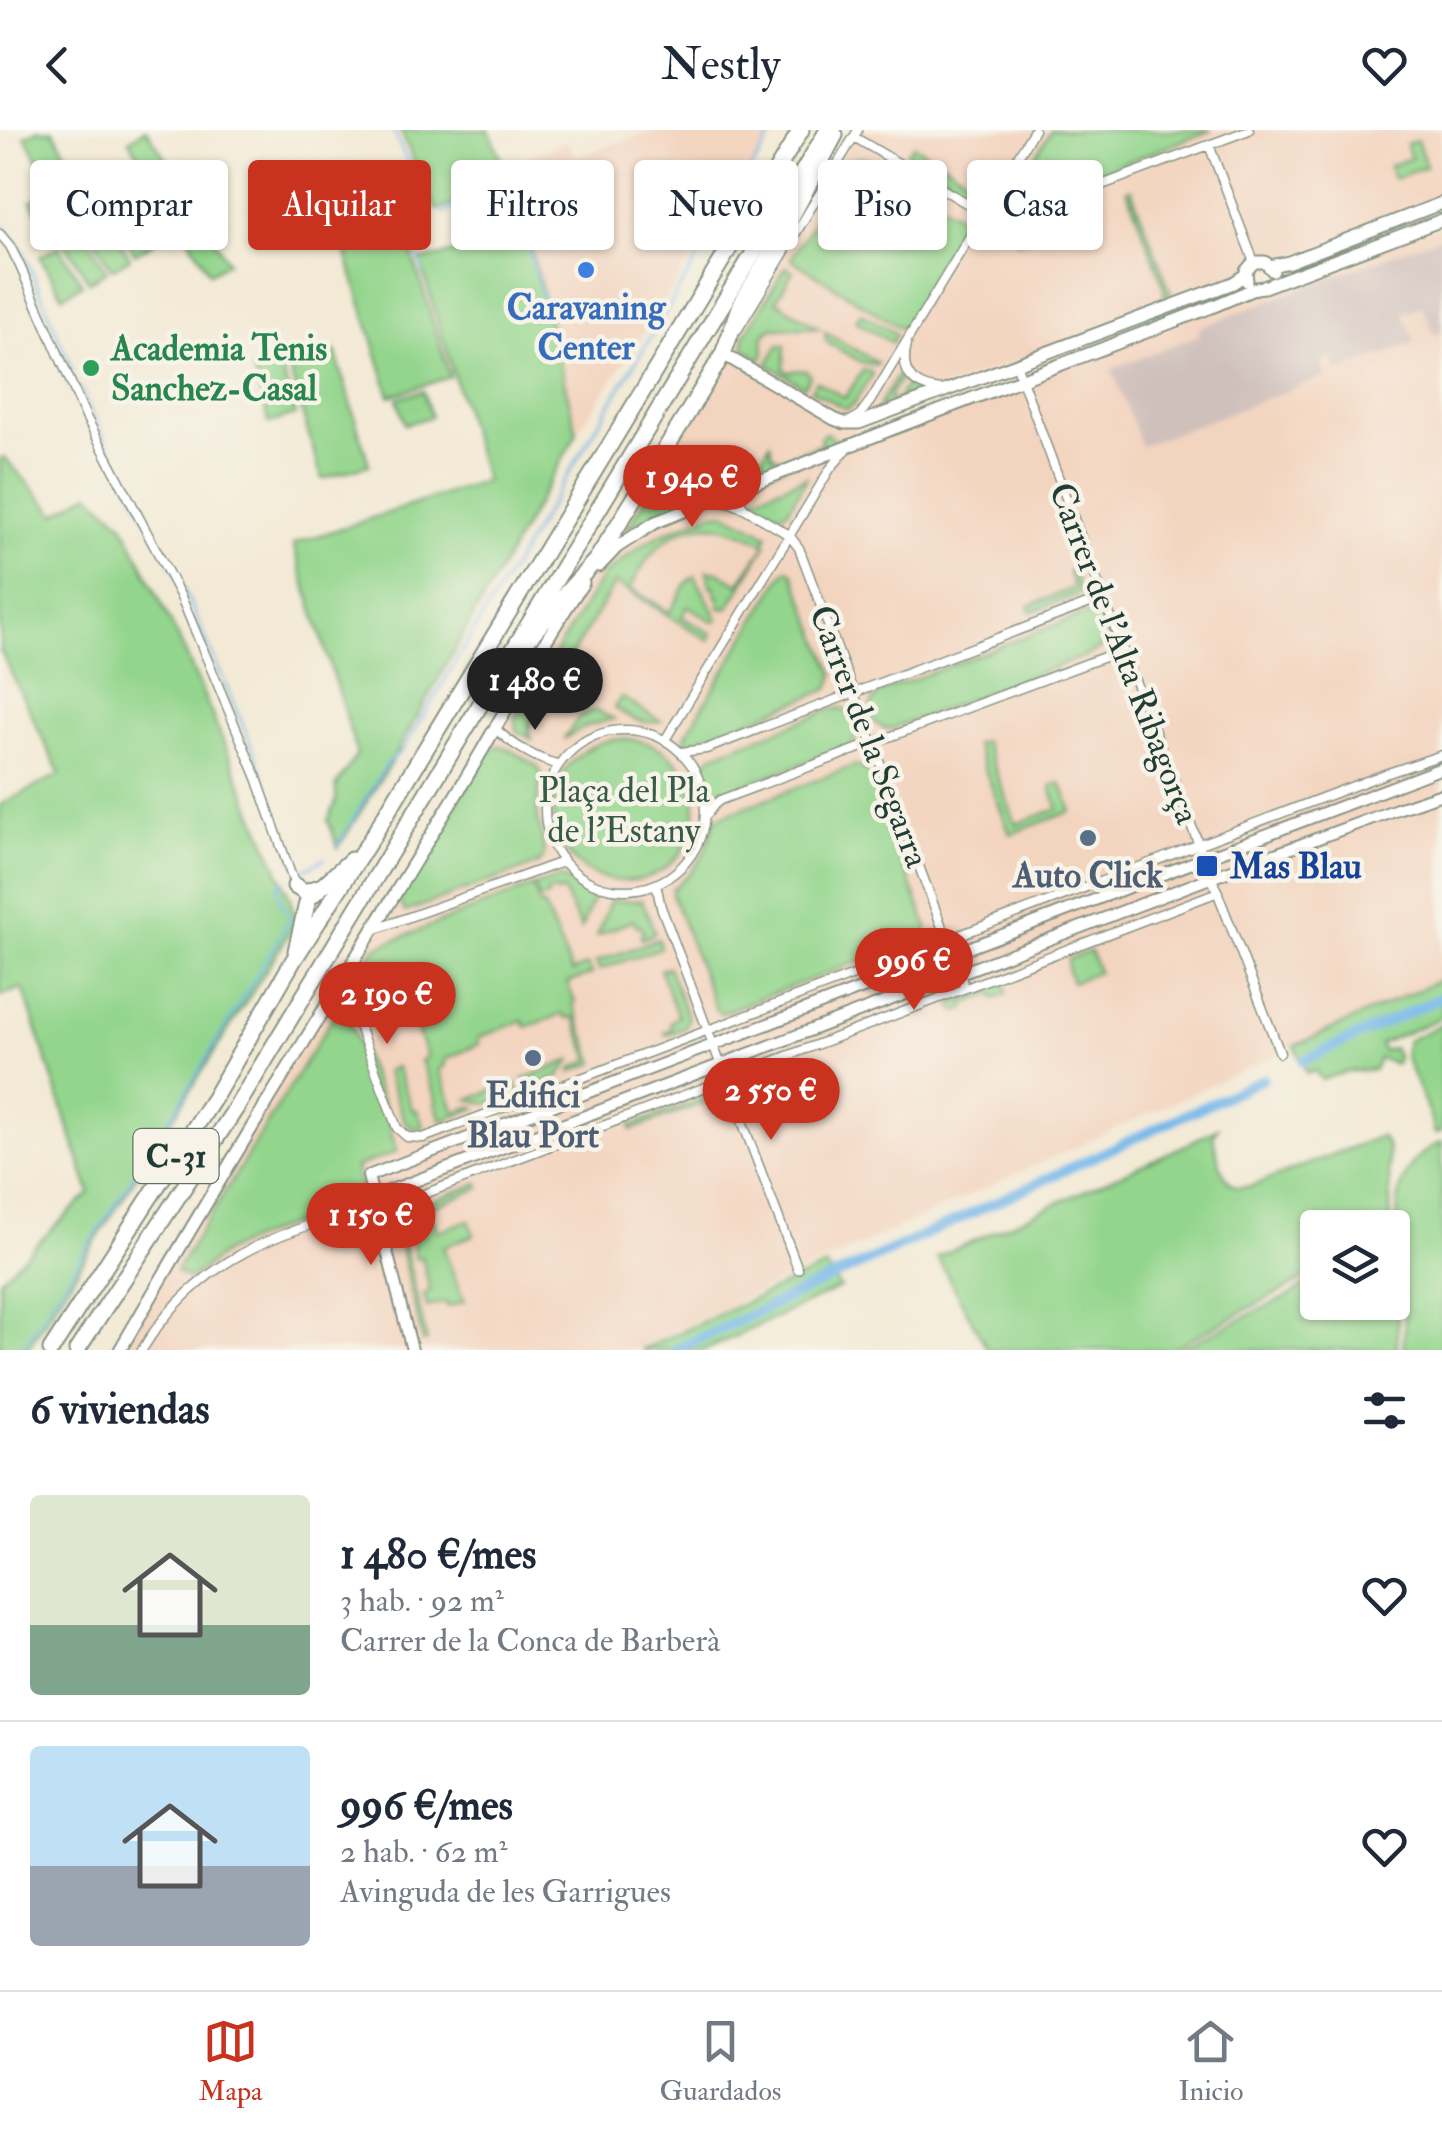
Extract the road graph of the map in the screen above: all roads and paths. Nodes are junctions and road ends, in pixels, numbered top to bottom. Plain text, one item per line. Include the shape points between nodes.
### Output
1 (798, 130) edge
2 (828, 130) edge
3 (838, 130) edge
4 (1034, 130) edge
5 (1249, 130) edge
6 (856, 133) edge
7 (1209, 145) junction
8 (1016, 160) edge
9 (1103, 185) edge
10 (967, 203) edge
11 (1442, 204) edge
12 (1442, 220) edge
13 (0, 234) edge
14 (967, 242) edge
15 (1254, 262) junction
16 (1270, 266) junction
17 (1246, 275) junction
18 (1263, 286) junction
19 (909, 336) junction
20 (723, 354) junction
21 (1016, 364) junction
22 (1021, 380) junction
23 (947, 391) junction
24 (848, 424) junction
25 (850, 447) junction
26 (737, 489) junction
27 (710, 500) junction
28 (744, 508) junction
29 (789, 535) junction
30 (617, 547) junction
31 (597, 559) junction
32 (1103, 598) junction
33 (1123, 650) junction
34 (486, 692) junction
35 (853, 693) junction
36 (496, 728) junction
37 (665, 740) junction
38 (874, 744) junction
39 (680, 752) junction
40 (1442, 755) edge
41 (557, 764) junction
42 (1442, 768) edge
43 (1442, 794) edge
44 (705, 818) junction
45 (371, 839) junction
46 (1199, 844) junction
47 (1204, 858) junction
48 (562, 862) junction
49 (1212, 878) junction
50 (326, 882) junction
51 (656, 884) junction
52 (295, 886) junction
53 (1218, 892) junction
54 (302, 918) junction
55 (373, 930) junction
56 (947, 940) junction
57 (952, 954) junction
58 (293, 961) junction
59 (960, 974) junction
60 (342, 978) junction
61 (966, 988) junction
62 (708, 1031) junction
63 (713, 1044) junction
64 (1280, 1052) dead end
65 (721, 1065) junction
66 (726, 1079) junction
67 (376, 1205) junction
68 (798, 1269) dead end
69 (51, 1350) edge
70 (77, 1350) edge
71 (120, 1350) edge
72 (142, 1350) edge
73 (412, 1350) edge

1 - 45 highway, C-31
2 - 34 highway, C-31
3 - 20 highway via 742,302
4 - 8 street
5 - 7 street
6 - 10 street
6 - 20 street
7 - 9 street
7 - 15 street
11 - 16 main road
12 - 18 main road
13 - 52 street via 181,597 258,778
14 - 19 street
15 - 16 main road
15 - 17 main road
16 - 18 main road via 1273,274
17 - 18 main road via 1248,283
17 - 21 main road
18 - 22 main road
19 - 23 street via 904,357 911,377 923,388
19 - 24 street via 862,413
20 - 24 main road
20 - 31 highway
21 - 22 street, Carrer de l'Alta Ribagorça
21 - 23 main road
22 - 25 main road
22 - 32 street, Carrer de l'Alta Ribagorça
23 - 24 main road
25 - 26 main road
25 - 29 street
26 - 27 main road
26 - 28 street
27 - 28 street
27 - 30 main road
28 - 29 street
29 - 35 street, Carrer de la Segarra
29 - 37 street
30 - 31 highway
30 - 36 main road via 575,594
31 - 34 highway
32 - 33 street, Carrer de l'Alta Ribagorça
32 - 35 street
33 - 38 street
33 - 46 street, Carrer de l'Alta Ribagorça
34 - 70 highway, C-31 via 236,1108
35 - 38 street, Carrer de la Segarra
35 - 39 street via 706,749
36 - 41 street
36 - 55 main road
37 - 39 street
37 - 41 street via 613,730 590,737
38 - 44 street via 723,799
38 - 56 street, Carrer de la Segarra
39 - 44 street via 698,778
40 - 46 street
41 - 48 street via 544,820
42 - 47 street
43 - 49 street
44 - 51 street via 694,851
45 - 50 highway
45 - 58 highway, C-31
46 - 47 street, Carrer de l'Alta Ribagorça
46 - 56 street
47 - 49 street, Carrer de l'Alta Ribagorça
47 - 57 street
48 - 51 street via 608,889
48 - 55 street
49 - 53 street, Carrer de l'Alta Ribagorça
49 - 59 street
50 - 52 highway via 305,892
50 - 54 highway via 310,895
51 - 62 street
52 - 54 highway
53 - 61 street
53 - 64 street, Carrer de l'Alta Ribagorça
54 - 58 highway
55 - 60 main road
56 - 57 street, Carrer de la Segarra
56 - 62 street
57 - 59 street, Carrer de la Segarra
57 - 63 street
58 - 69 highway, C-31 via 214,1098
59 - 61 street, Carrer de la Segarra
59 - 65 street
60 - 62 street via 401,1133 415,1139
60 - 71 main road
61 - 66 street
62 - 63 street
63 - 65 street
63 - 67 street via 368,1176
65 - 66 street
65 - 67 street
66 - 67 street
66 - 68 street
67 - 72 street via 278,1237 219,1265 187,1292
67 - 73 street

